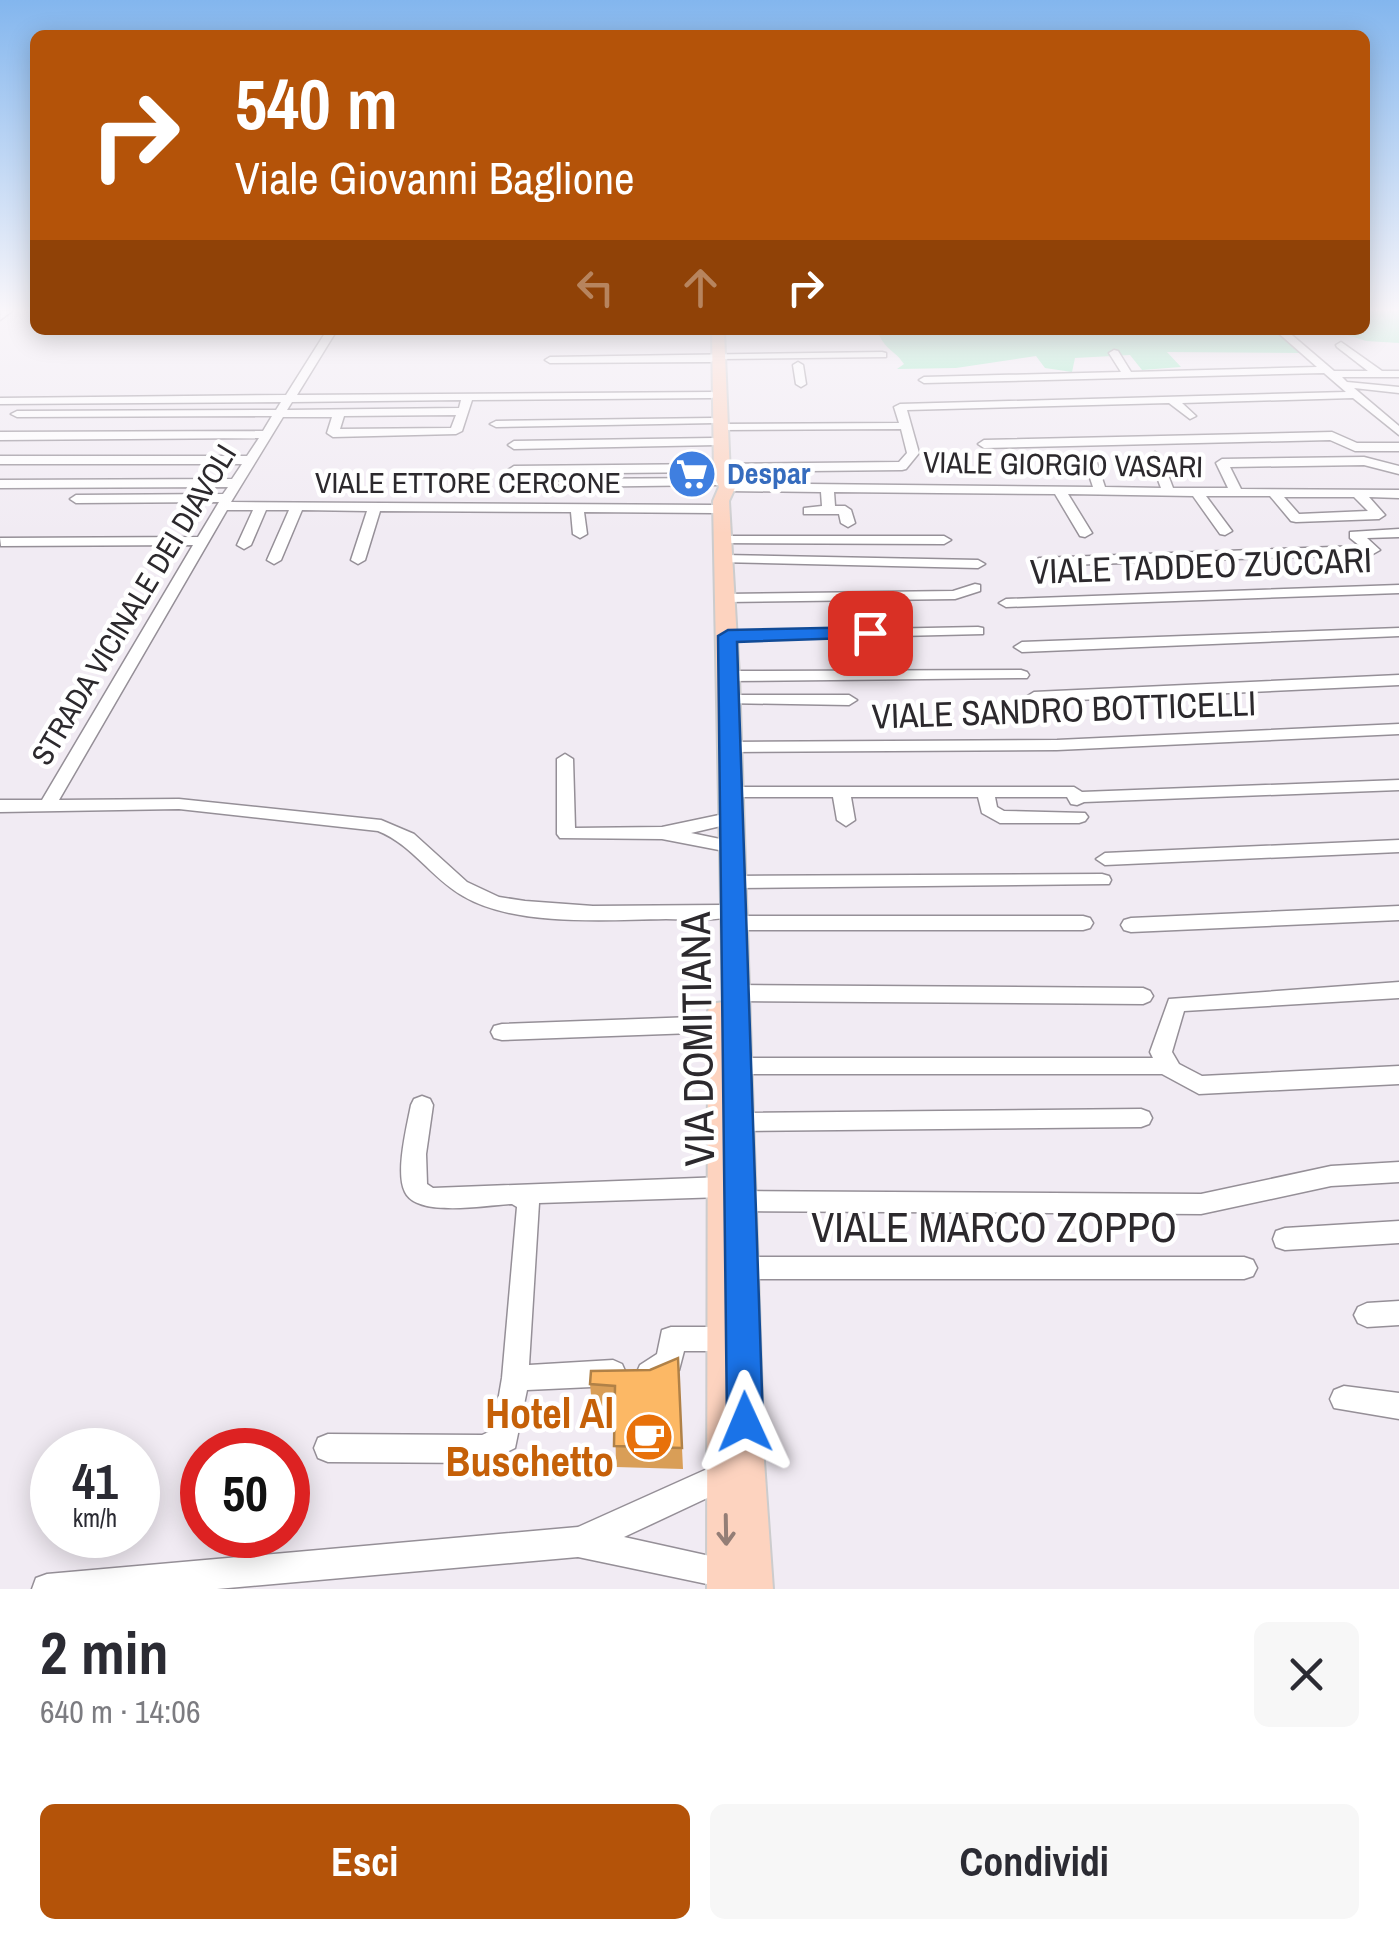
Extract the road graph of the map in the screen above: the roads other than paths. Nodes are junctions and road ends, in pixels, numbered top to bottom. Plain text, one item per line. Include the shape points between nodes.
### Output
1 (298, 385) edge
2 (713, 385) edge
3 (716, 385) edge
4 (1344, 385) edge
5 (1002, 391) dead end
6 (712, 395) junction
7 (1356, 395) junction
8 (468, 397) junction
9 (290, 399) junction
10 (1171, 399) junction
11 (158, 400) junction
12 (102, 401) junction
13 (0, 402) edge
14 (994, 404) junction
15 (463, 411) junction
16 (282, 413) junction
17 (339, 413) junction
18 (17, 414) dead end
19 (90, 414) junction
20 (148, 415) junction
21 (1190, 416) dead end
22 (1384, 419) junction
23 (1399, 421) edge
24 (496, 424) dead end
25 (906, 426) junction
26 (715, 430) junction
27 (1399, 432) edge
28 (268, 434) junction
29 (72, 435) junction
30 (0, 436) edge
31 (984, 444) dead end
32 (514, 445) dead end
33 (1399, 447) edge
34 (1154, 456) dead end
35 (0, 460) edge
36 (253, 460) junction
37 (1091, 463) dead end
38 (514, 470) dead end
39 (1399, 470) edge
40 (563, 483) dead end
41 (0, 484) edge
42 (236, 484) junction
43 (719, 486) junction
44 (827, 488) junction
45 (1059, 490) junction
46 (1100, 490) junction
47 (1168, 491) junction
48 (1196, 491) junction
49 (1236, 492) junction
50 (1273, 492) junction
51 (1356, 493) junction
52 (1399, 494) edge
53 (552, 498) dead end
54 (76, 499) dead end
55 (225, 502) junction
56 (261, 506) junction
57 (297, 506) junction
58 (375, 507) junction
59 (576, 508) junction
60 (809, 510) dead end
61 (829, 510) junction
62 (848, 524) dead end
63 (1225, 531) dead end
64 (1399, 532) edge
65 (1085, 533) dead end
66 (580, 534) dead end
67 (944, 540) dead end
68 (202, 541) junction
69 (1, 542) edge
70 (244, 545) dead end
71 (723, 550) junction
72 (274, 560) dead end
73 (358, 560) dead end
74 (1039, 562) dead end
75 (978, 564) dead end
76 (975, 588) dead end
77 (1399, 589) edge
78 (738, 598) junction
79 (1006, 603) dead end
80 (978, 631) dead end
81 (1399, 632) edge
82 (728, 636) junction
83 (1022, 648) dead end
84 (1021, 674) dead end
85 (1399, 680) edge
86 (729, 688) junction
87 (1034, 697) dead end
88 (849, 700) dead end
89 (1399, 729) edge
90 (730, 747) junction
91 (565, 758) dead end
92 (1399, 785) edge
93 (842, 791) junction
94 (732, 792) junction
95 (0, 806) edge
96 (47, 806) junction
97 (846, 820) dead end
98 (719, 833) junction
99 (1399, 846) edge
100 (1106, 858) dead end
101 (1102, 880) dead end
102 (734, 882) junction
103 (1399, 913) edge
104 (728, 918) junction
105 (1083, 923) dead end
106 (1131, 925) dead end
107 (1399, 990) edge
108 (736, 993) junction
109 (1143, 996) dead end
110 (721, 1024) junction
111 (502, 1032) dead end
112 (738, 1066) junction
113 (1166, 1066) junction
114 (1399, 1075) edge
115 (422, 1105) dead end
116 (1141, 1118) dead end
117 (739, 1122) junction
118 (1399, 1172) edge
119 (513, 1194) junction
120 (731, 1194) junction
121 (1399, 1232) edge
122 (1285, 1239) dead end
123 (743, 1268) junction
124 (1244, 1268) dead end
125 (1399, 1313) edge
126 (1368, 1315) dead end
127 (724, 1339) junction
128 (515, 1378) junction
129 (1344, 1398) dead end
130 (1395, 1406) edge
131 (328, 1448) dead end
132 (725, 1474) junction
133 (578, 1542) junction
134 (726, 1581) edge
135 (46, 1589) edge
136 (754, 1589) edge

1 - 9 street, STRADA VICINALE DEI DIAVOLI
2 - 6 main road, VIA DOMITIANA
3 - 26 main road, VIA DOMITIANA
4 - 7 street
5 - 14 street
6 - 8 street
6 - 26 main road, VIA DOMITIANA
7 - 10 street
7 - 22 street
8 - 9 street
8 - 15 street
9 - 11 street
9 - 16 street, STRADA VICINALE DEI DIAVOLI
10 - 14 street
10 - 21 street
11 - 12 street
11 - 20 street
12 - 13 street
12 - 19 street
14 - 25 street via 900,407
15 - 17 street
15 - 17 street via 456,432 333,433
16 - 17 street
16 - 20 street
16 - 28 street, STRADA VICINALE DEI DIAVOLI
18 - 19 street
19 - 20 street
19 - 29 street
22 - 23 street
22 - 27 street
24 - 26 street
25 - 26 street
25 - 43 street via 913,453 902,466
26 - 32 street
26 - 43 main road, VIA DOMITIANA
28 - 29 street
28 - 36 street, STRADA VICINALE DEI DIAVOLI
29 - 30 street
31 - 33 street via 1334,436 1356,447
34 - 47 street
35 - 36 street
36 - 42 street, STRADA VICINALE DEI DIAVOLI
37 - 46 street
38 - 43 street
39 - 49 street via 1364,460 1222,463
40 - 43 street
41 - 42 street
42 - 55 street, STRADA VICINALE DEI DIAVOLI
43 - 44 street, VIALE GIORGIO VASARI
43 - 53 street
43 - 59 street, VIALE ETTORE CERCONE
43 - 71 main road, VIA DOMITIANA
43 - 98 main road, VIA DOMITIANA
44 - 45 street, VIALE GIORGIO VASARI
44 - 61 street
45 - 46 street, VIALE GIORGIO VASARI
45 - 65 street
46 - 47 street, VIALE GIORGIO VASARI
47 - 48 street, VIALE GIORGIO VASARI
48 - 49 street, VIALE GIORGIO VASARI
48 - 63 street
49 - 50 street, VIALE GIORGIO VASARI
50 - 51 street, VIALE GIORGIO VASARI
50 - 51 street via 1296,518 1379,515
51 - 52 street, VIALE GIORGIO VASARI
54 - 55 street, VIALE ETTORE CERCONE
55 - 56 street, VIALE ETTORE CERCONE
55 - 68 street, STRADA VICINALE DEI DIAVOLI
56 - 57 street, VIALE ETTORE CERCONE
56 - 70 street
57 - 58 street, VIALE ETTORE CERCONE
57 - 72 street
58 - 59 street, VIALE ETTORE CERCONE
58 - 73 street
59 - 66 street
60 - 61 street
61 - 62 street via 845,510
64 - 74 street via 1355,535 1373,550
67 - 71 street
68 - 69 street
68 - 96 street, STRADA VICINALE DEI DIAVOLI
71 - 75 street
71 - 78 main road, VIA DOMITIANA
76 - 78 street via 956,595
77 - 79 street, VIALE TADDEO ZUCCARI
78 - 82 main road, VIA DOMITIANA
80 - 82 street
81 - 83 street
82 - 86 main road, VIA DOMITIANA
84 - 86 street
85 - 87 street
86 - 88 street
86 - 90 main road, VIA DOMITIANA
89 - 90 street, VIALE SANDRO BOTTICELLI via 1057,745
90 - 94 main road, VIA DOMITIANA
91 - 98 street via 566,834
92 - 93 street via 1080,805 1000,818 988,809 986,792
93 - 94 street
93 - 97 street
94 - 102 main road, VIA DOMITIANA
95 - 96 street
96 - 104 street via 180,804 381,826 410,838 465,889 491,901
98 - 104 main road, VIA DOMITIANA
99 - 100 street
101 - 102 street
102 - 104 main road, VIA DOMITIANA
103 - 106 street
104 - 105 street
104 - 108 main road, VIA DOMITIANA
104 - 110 main road, VIA DOMITIANA
107 - 113 street via 1176,1004 1161,1052
108 - 109 street
108 - 112 main road, VIA DOMITIANA
110 - 111 street
110 - 120 main road, VIA DOMITIANA
112 - 113 street
112 - 117 main road, VIA DOMITIANA
113 - 114 street via 1199,1085
115 - 119 street via 415,1189 429,1198
116 - 117 street
117 - 120 main road, VIA DOMITIANA
118 - 120 street via 1331,1176 1201,1204
119 - 120 street
119 - 128 street via 528,1207
120 - 123 main road, VIA DOMITIANA
120 - 127 main road, VIA DOMITIANA
121 - 122 street
123 - 124 street, VIALE MARCO ZOPPO
123 - 136 main road, VIA DOMITIANA
125 - 126 street
127 - 128 street via 671,1339 670,1361 650,1374
127 - 132 main road, VIA DOMITIANA
128 - 131 street via 506,1438 484,1449
129 - 130 street
132 - 133 street
132 -> 134 main road, VIA DOMITIANA
133 - 134 street
133 - 135 street

